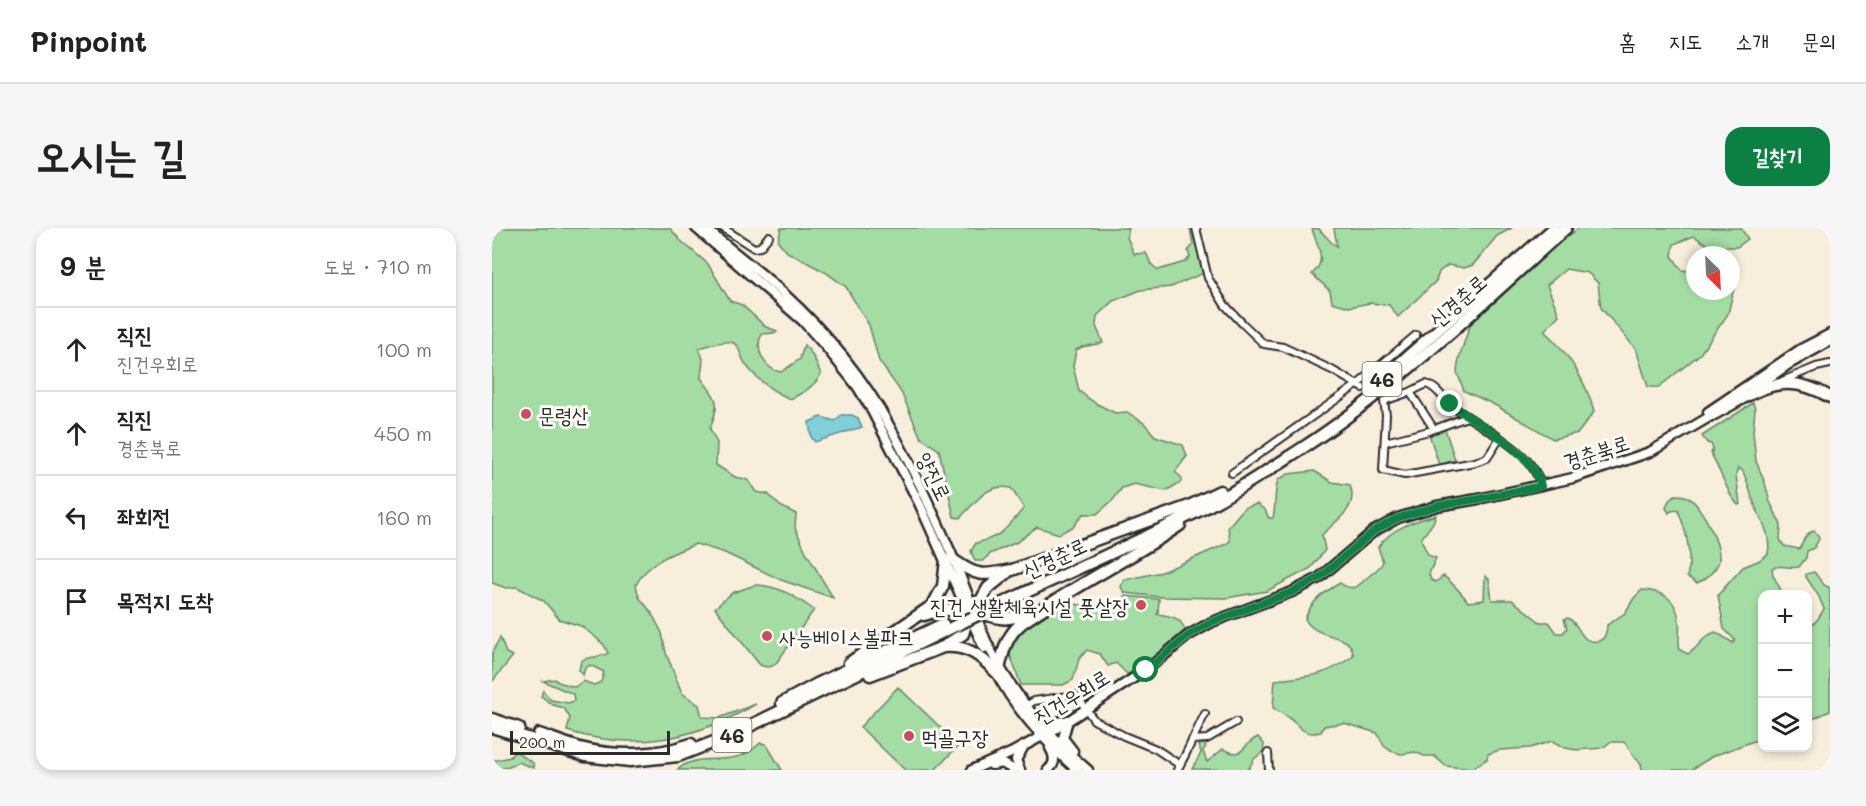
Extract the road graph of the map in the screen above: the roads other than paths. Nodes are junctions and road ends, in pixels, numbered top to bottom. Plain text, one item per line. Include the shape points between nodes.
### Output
1 (696, 228) edge
2 (705, 228) edge
3 (723, 228) edge
4 (1196, 228) edge
5 (1554, 228) edge
6 (1566, 228) edge
7 (769, 236) dead end
8 (1830, 334) edge
9 (1416, 335) dead end
10 (1830, 341) edge
11 (1830, 364) edge
12 (1773, 384) junction
13 (1360, 387) junction
14 (1410, 392) junction
15 (1830, 397) edge
16 (1712, 415) junction
17 (1467, 417) junction
18 (1434, 429) junction
19 (1500, 438) junction
20 (1385, 442) junction
21 (1662, 446) junction
22 (1232, 473) dead end
23 (1541, 486) junction
24 (1192, 505) junction
25 (1208, 506) junction
26 (950, 561) junction
27 (1012, 570) junction
28 (1056, 600) junction
29 (988, 606) junction
30 (972, 613) junction
31 (914, 618) junction
32 (1212, 622) joint
33 (943, 647) junction
34 (998, 668) junction
35 (819, 688) junction
36 (1026, 706) junction
37 (1086, 708) junction
38 (1205, 714) dead end
39 (492, 719) edge
40 (1068, 720) junction
41 (1034, 722) junction
42 (1236, 722) dead end
43 (492, 727) edge
44 (1044, 735) junction
45 (1192, 740) junction
46 (1049, 745) junction
47 (1024, 746) junction
48 (1011, 753) junction
49 (1268, 753) dead end
50 (1179, 767) edge
51 (976, 769) edge
52 (1083, 769) edge
53 (1014, 770) edge
54 (1020, 770) edge
55 (1048, 770) edge
56 (1269, 770) edge

1 - 26 main road, 양진로 via 803,321 857,387
2 - 26 main road, 양진로 via 800,309 846,361 903,452
3 - 7 street via 754,248
4 - 13 street via 1208,278 1243,324 1264,344 1283,347
5 - 24 highway, 신경춘로 / 46 via 1371,389 1236,482
6 - 25 highway, 신경춘로 / 46 via 1474,311 1347,416
8 - 21 main road, 경춘북로 via 1801,349
9 - 13 street
10 - 16 main road, 경춘북로
11 - 12 street
12 - 15 highway via 1800,385
12 - 16 highway
13 - 22 street
14 - 17 street via 1426,384 1432,386
14 - 18 street
14 - 20 street via 1381,400
16 - 21 main road, 경춘북로
17 - 18 street
17 - 19 street
18 - 20 street
19 - 20 street via 1487,458 1405,475 1383,470
19 - 23 street via 1539,475
21 - 23 main road, 경춘북로
23 - 32 main road, 경춘북로 via 1437,506 1398,518 1374,531 1319,578
24 - 27 highway
24 - 29 highway, 신경춘로 / 46
25 - 28 highway via 1138,553
25 - 29 highway, 신경춘로 / 46
26 - 27 highway via 974,574
26 - 30 main road, 양진로
26 - 31 highway via 933,605
27 - 30 highway via 988,588
28 - 30 highway via 1010,619
28 - 34 highway via 1014,629
29 - 35 highway, 신경춘로 / 46, bridge
30 - 31 highway via 944,609
30 - 33 highway via 963,634
30 - 34 main road, 양진로
31 - 35 highway
32 - 37 main road, 진건우회로
33 - 34 highway via 967,648
33 - 35 highway
34 - 36 main road, 양진로
34 - 41 main road, 양진로
35 - 39 highway, 신경춘로 / 46 via 718,735 655,752 580,748
35 - 43 highway, 신경춘로 / 46 via 700,748 654,759 630,761 585,756
36 - 37 street via 1034,701 1077,695
36 - 41 main road, 양진로
37 - 40 main road, 진건우회로
37 - 50 street via 1094,720 1156,749
38 - 45 street
40 - 41 main road
40 - 44 main road, 진건우회로
40 - 52 main road via 1064,738
41 - 44 main road, 양진로
41 - 48 main road via 1029,737
42 - 45 street via 1207,739
44 - 46 main road, 양진로
44 - 47 main road, 진건우회로
44 - 52 main road, 양진로
45 - 50 street
46 - 52 main road, 양진로
46 - 55 main road via 1054,762
47 - 48 main road, 진건우회로
47 - 54 main road via 1016,760
48 - 51 main road, 진건우회로
49 - 56 street
51 - 53 main road via 1002,763

